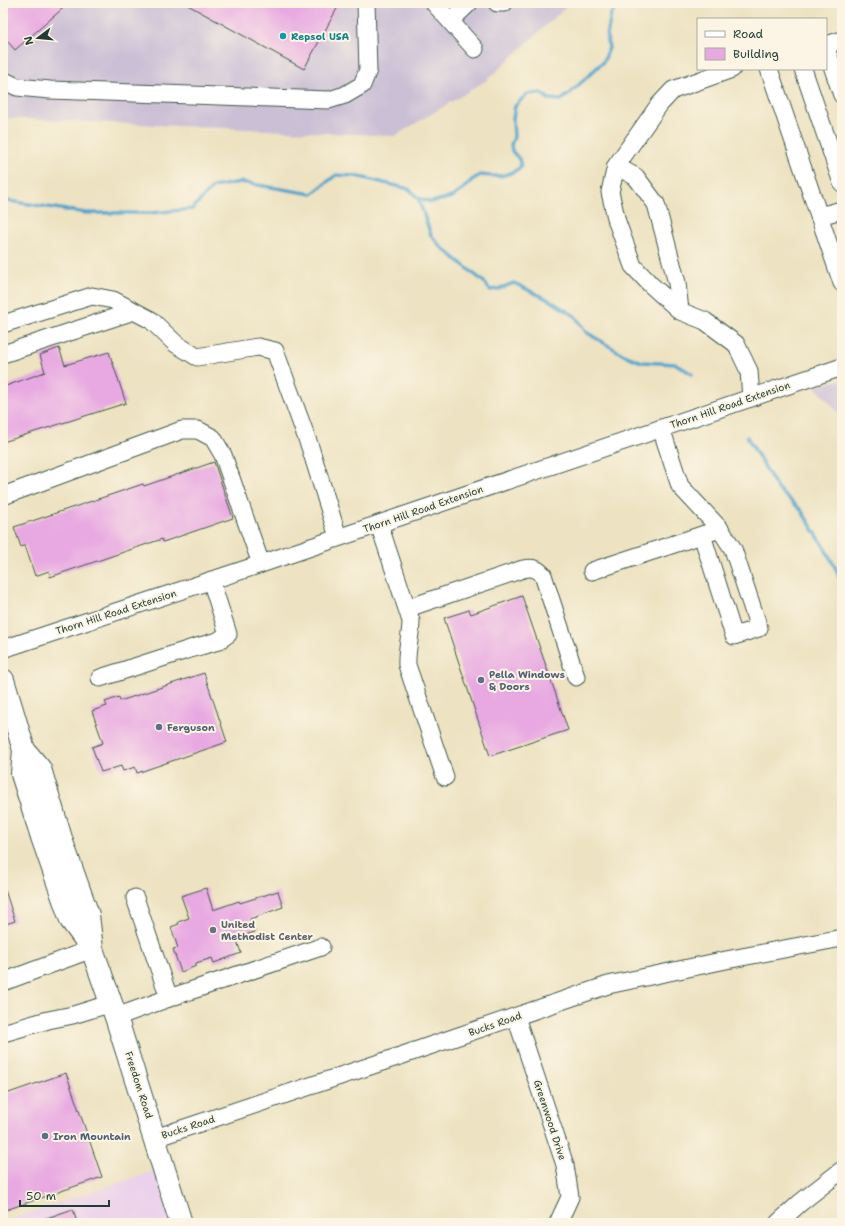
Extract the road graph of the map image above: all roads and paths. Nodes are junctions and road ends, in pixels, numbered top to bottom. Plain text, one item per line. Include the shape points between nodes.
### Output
1 (366, 3) edge
2 (434, 3) edge
3 (469, 3) edge
4 (497, 3) edge
5 (504, 3) edge
6 (450, 21) junction
7 (842, 40) edge
8 (827, 47) edge
9 (475, 48) dead end
10 (827, 50) edge
11 (729, 70) edge
12 (769, 70) edge
13 (803, 70) edge
14 (3, 80) edge
15 (842, 95) edge
16 (616, 166) junction
17 (842, 183) edge
18 (842, 210) edge
19 (819, 216) junction
20 (842, 283) edge
21 (134, 311) junction
22 (680, 311) junction
23 (3, 324) edge
24 (3, 354) edge
25 (842, 367) edge
26 (751, 398) junction
27 (661, 428) junction
28 (3, 496) edge
29 (380, 524) junction
30 (720, 529) junction
31 (702, 535) junction
32 (338, 538) junction
33 (261, 564) junction
34 (592, 571) dead end
35 (211, 580) junction
36 (408, 608) junction
37 (3, 649) edge
38 (576, 677) dead end
39 (100, 678) dead end
40 (3, 680) edge
41 (445, 777) dead end
42 (135, 898) dead end
43 (842, 938) edge
44 (321, 947) dead end
45 (92, 949) junction
46 (3, 982) edge
47 (170, 998) junction
48 (114, 1010) junction
49 (516, 1016) junction
50 (3, 1033) edge
51 (156, 1138) junction
52 (842, 1170) edge
53 (181, 1223) edge
54 (558, 1223) edge
55 (778, 1223) edge

1 - 14 street via 368,70 362,85 345,95 329,100 50,90 17,87
2 - 6 street
3 - 6 street
4 - 5 street
6 - 9 street
7 - 8 street
10 - 15 street
11 - 16 street via 673,90 659,105
12 - 19 street
13 - 17 street
16 - 22 street via 636,177 656,204 677,283
16 - 22 street via 610,192 617,222 633,266
18 - 19 street
19 - 20 street
21 - 23 street via 113,300 92,296
21 - 24 street
21 - 32 street via 151,320 176,344 197,357 258,347 275,351 310,447
22 - 26 street via 705,321 736,344 749,371
25 - 26 street, Thorn Hill Road Extension
26 - 27 street, Thorn Hill Road Extension
27 - 29 street, Thorn Hill Road Extension
27 - 30 street via 680,486
28 - 33 street via 182,430 198,430 213,438 223,455
29 - 32 street, Thorn Hill Road Extension
29 - 36 street
30 - 31 street
30 - 31 street via 734,548 759,628 734,636
31 - 34 street
32 - 33 street, Thorn Hill Road Extension
33 - 35 street, Thorn Hill Road Extension
35 - 37 street, Thorn Hill Road Extension
35 - 39 street via 228,634 218,641
36 - 38 street via 524,569 534,568 542,575
36 - 41 street via 411,630 407,665
40 - 45 main road, Freedom Road via 24,750 22,774 54,873 71,920
42 - 47 street
43 - 49 street, Bucks Road via 608,985
44 - 47 street
45 - 46 street
45 - 48 main road, Freedom Road
47 - 48 street
48 - 50 street via 48,1020
48 - 51 main road, Freedom Road
49 - 51 street, Bucks Road
49 - 54 street, Greenwood Drive via 564,1165 570,1198
51 - 53 main road, Freedom Road
52 - 55 street

